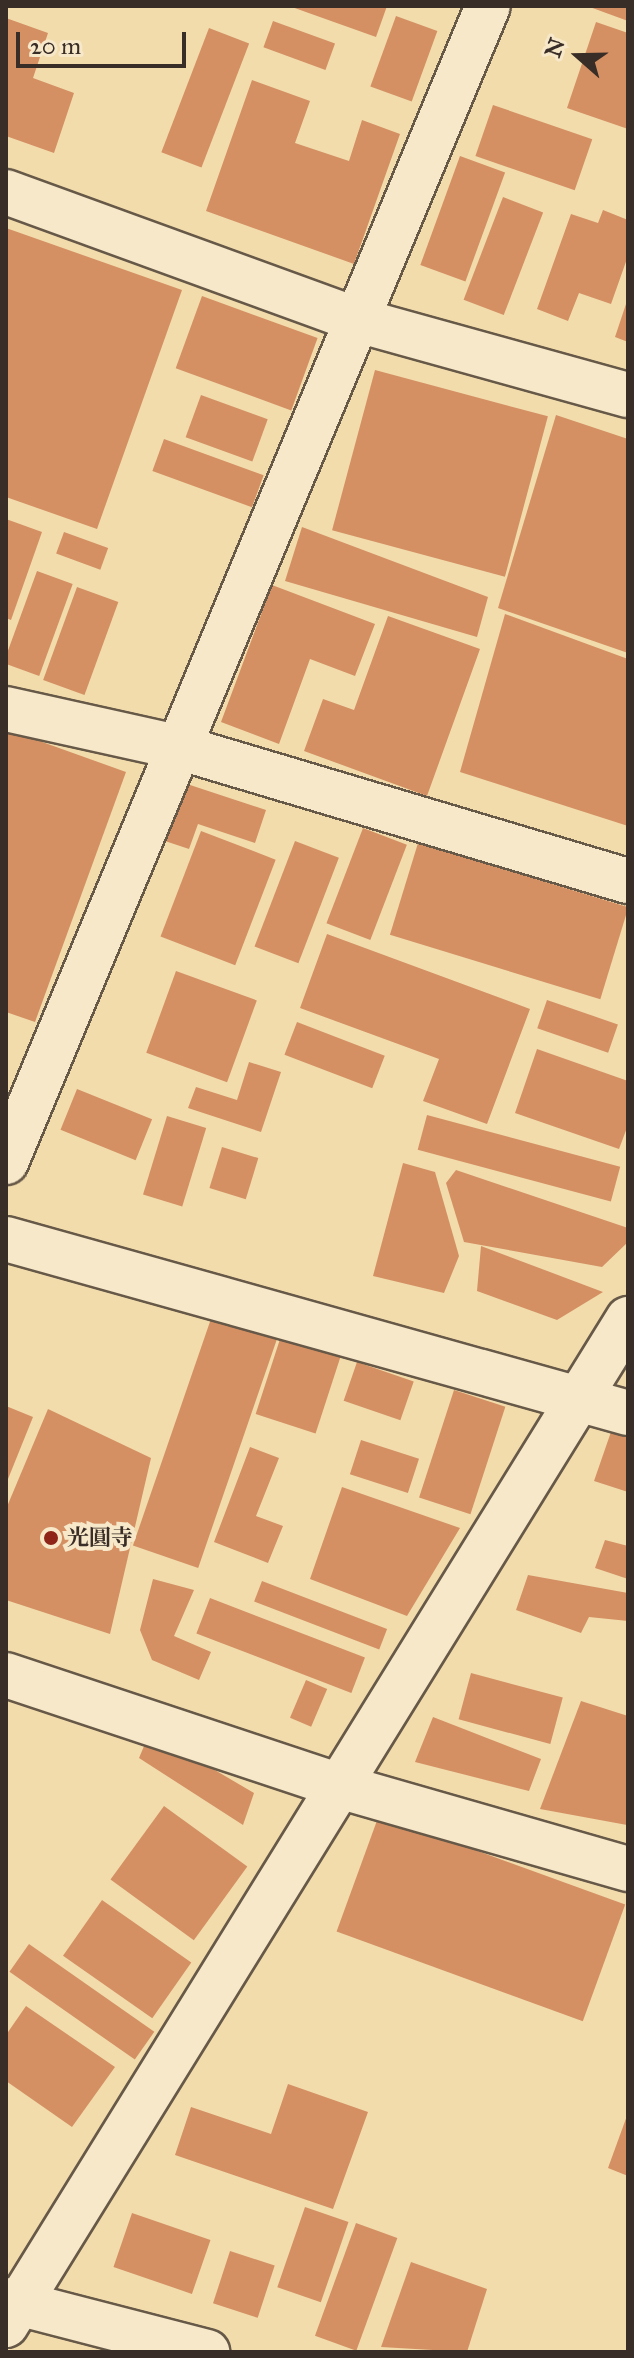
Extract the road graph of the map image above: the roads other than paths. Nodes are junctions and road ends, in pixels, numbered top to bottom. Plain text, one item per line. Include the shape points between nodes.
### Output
1 (488, 6) edge
2 (6, 192) edge
3 (361, 321) junction
4 (628, 395) edge
5 (6, 709) edge
6 (178, 747) junction
7 (628, 881) edge
8 (6, 1162) edge
9 (6, 1239) edge
10 (628, 1319) edge
11 (578, 1399) junction
12 (628, 1413) edge
13 (6, 1675) edge
14 (342, 1787) junction
15 (628, 1869) edge
16 (11, 2309) edge
17 (207, 2352) edge

1 - 3 street
2 - 3 street
3 - 4 street
3 - 6 street
5 - 6 street
6 - 7 street
6 - 8 street
9 - 11 street
10 - 11 street
11 - 12 street
11 - 14 street
13 - 14 street
14 - 15 street
14 - 16 street
16 - 17 street

